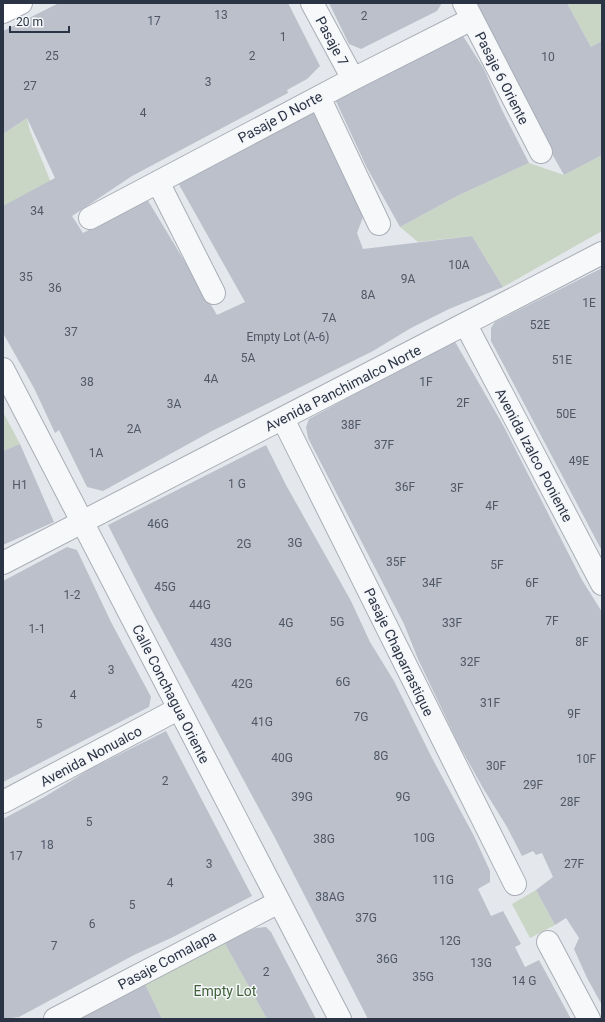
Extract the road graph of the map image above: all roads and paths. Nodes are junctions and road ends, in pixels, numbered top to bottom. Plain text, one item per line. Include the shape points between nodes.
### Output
1 (21, 3) edge
2 (312, 3) edge
3 (468, 11) edge
4 (3, 12) edge
5 (352, 79) junction
6 (319, 97) junction
7 (541, 152) dead end
8 (158, 182) junction
9 (90, 218) dead end
10 (379, 224) dead end
11 (602, 254) edge
12 (214, 293) dead end
13 (466, 325) junction
14 (3, 369) edge
15 (283, 419) junction
16 (83, 522) junction
17 (3, 563) edge
18 (602, 584) edge
19 (178, 709) junction
20 (3, 802) edge
21 (515, 884) dead end
22 (279, 902) junction
23 (548, 942) dead end
24 (55, 1019) edge
25 (340, 1019) edge
26 (590, 1019) edge

1 - 4 main road
2 - 5 street, Pasaje 7
3 - 5 street, Pasaje D Norte
3 - 7 street, Pasaje 6 Oriente
5 - 6 street, Pasaje D Norte
6 - 8 street, Pasaje D Norte
6 - 10 street
8 - 9 street, Pasaje D Norte
8 - 12 street
11 - 13 street, Avenida Panchimalco Norte
13 - 15 street, Avenida Panchimalco Norte
13 - 18 street, Avenida Izalco Poniente
14 - 16 street, Calle Conchagua Oriente
15 - 16 street, Avenida Panchimalco Norte
15 - 21 street, Pasaje Chaparrastique
16 - 17 street, Avenida Panchimalco Norte
16 - 19 street, Calle Conchagua Oriente
19 - 20 street, Avenida Nonualco
19 - 22 street, Calle Conchagua Oriente
22 - 24 street, Pasaje Comalapa
22 - 25 street, Calle Conchagua Oriente
23 - 26 street

